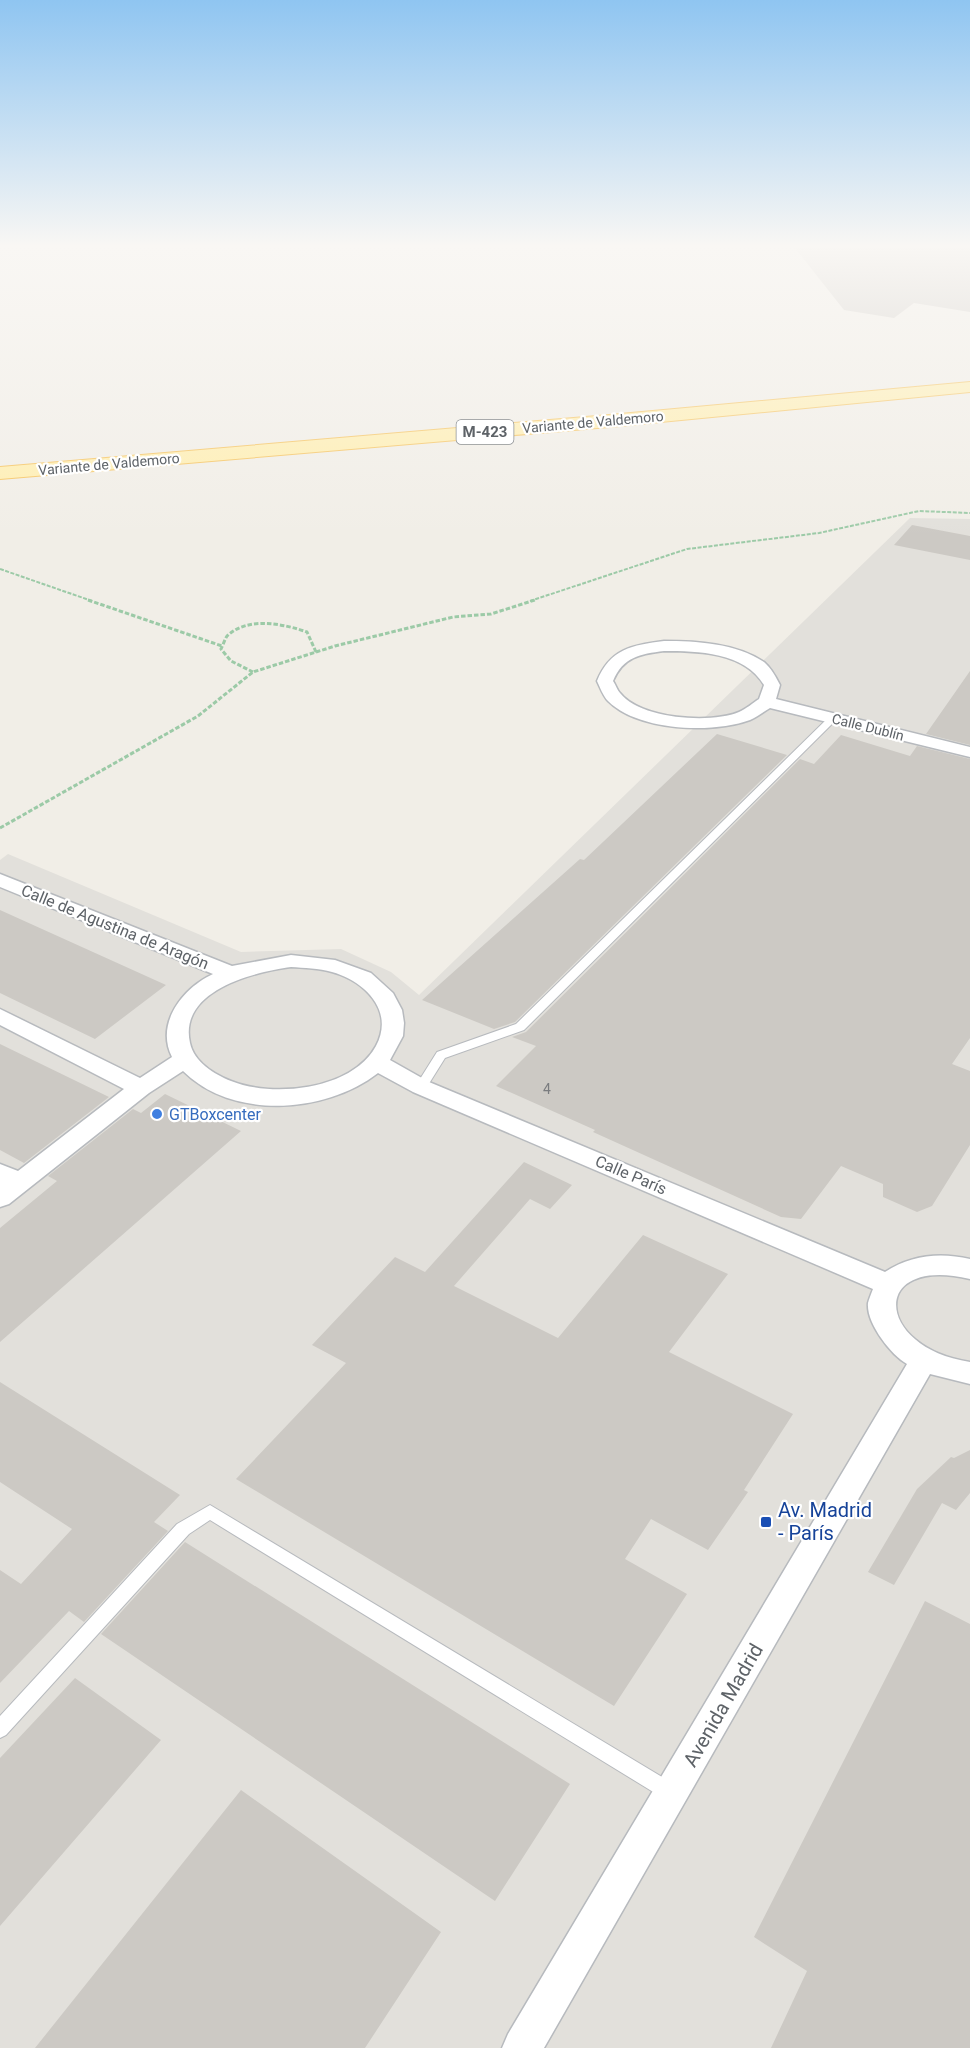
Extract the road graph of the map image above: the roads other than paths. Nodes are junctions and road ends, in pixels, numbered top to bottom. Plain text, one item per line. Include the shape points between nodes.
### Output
1 (970, 376) edge
2 (970, 387) edge
3 (0, 462) edge
4 (0, 473) edge
5 (766, 702) junction
6 (832, 719) junction
7 (970, 752) edge
8 (0, 880) edge
9 (230, 974) junction
10 (0, 1016) edge
11 (185, 1059) junction
12 (375, 1062) junction
13 (421, 1087) junction
14 (141, 1088) junction
15 (6, 1184) edge
16 (970, 1269) edge
17 (889, 1285) junction
18 (923, 1361) junction
19 (970, 1373) edge
20 (0, 1729) edge
21 (671, 1793) junction
22 (522, 2048) edge

1 - 3 main road, Variante de Valdemoro / M-423 via 588,413
2 - 4 main road, Variante de Valdemoro / M-423
5 - 5 street via 772,685 760,668 736,654 702,646 667,645 635,652 613,664 605,681 614,698 638,713 673,722 712,723 745,716
5 - 6 street, Calle Dublín
6 - 7 street, Calle Dublín
6 - 13 lane via 520,1027 441,1054
8 - 9 street, Calle de Agustina de Aragón
9 - 11 street via 189,1003 179,1021 177,1041
9 - 12 street via 270,963 322,963 351,971 374,984 389,1001 394,1021 390,1042
10 - 14 street
11 - 12 street via 201,1076 226,1089 268,1096 324,1091 353,1079
11 - 14 street
12 - 13 street, Calle París
13 - 17 street, Calle París
14 - 15 street
16 - 17 street via 929,1264 906,1271
17 - 18 street via 882,1310 892,1335
18 - 19 street
18 - 21 street, Avenida Madrid
20 - 21 lane via 183,1529 210,1512
21 - 22 street, Avenida Madrid

